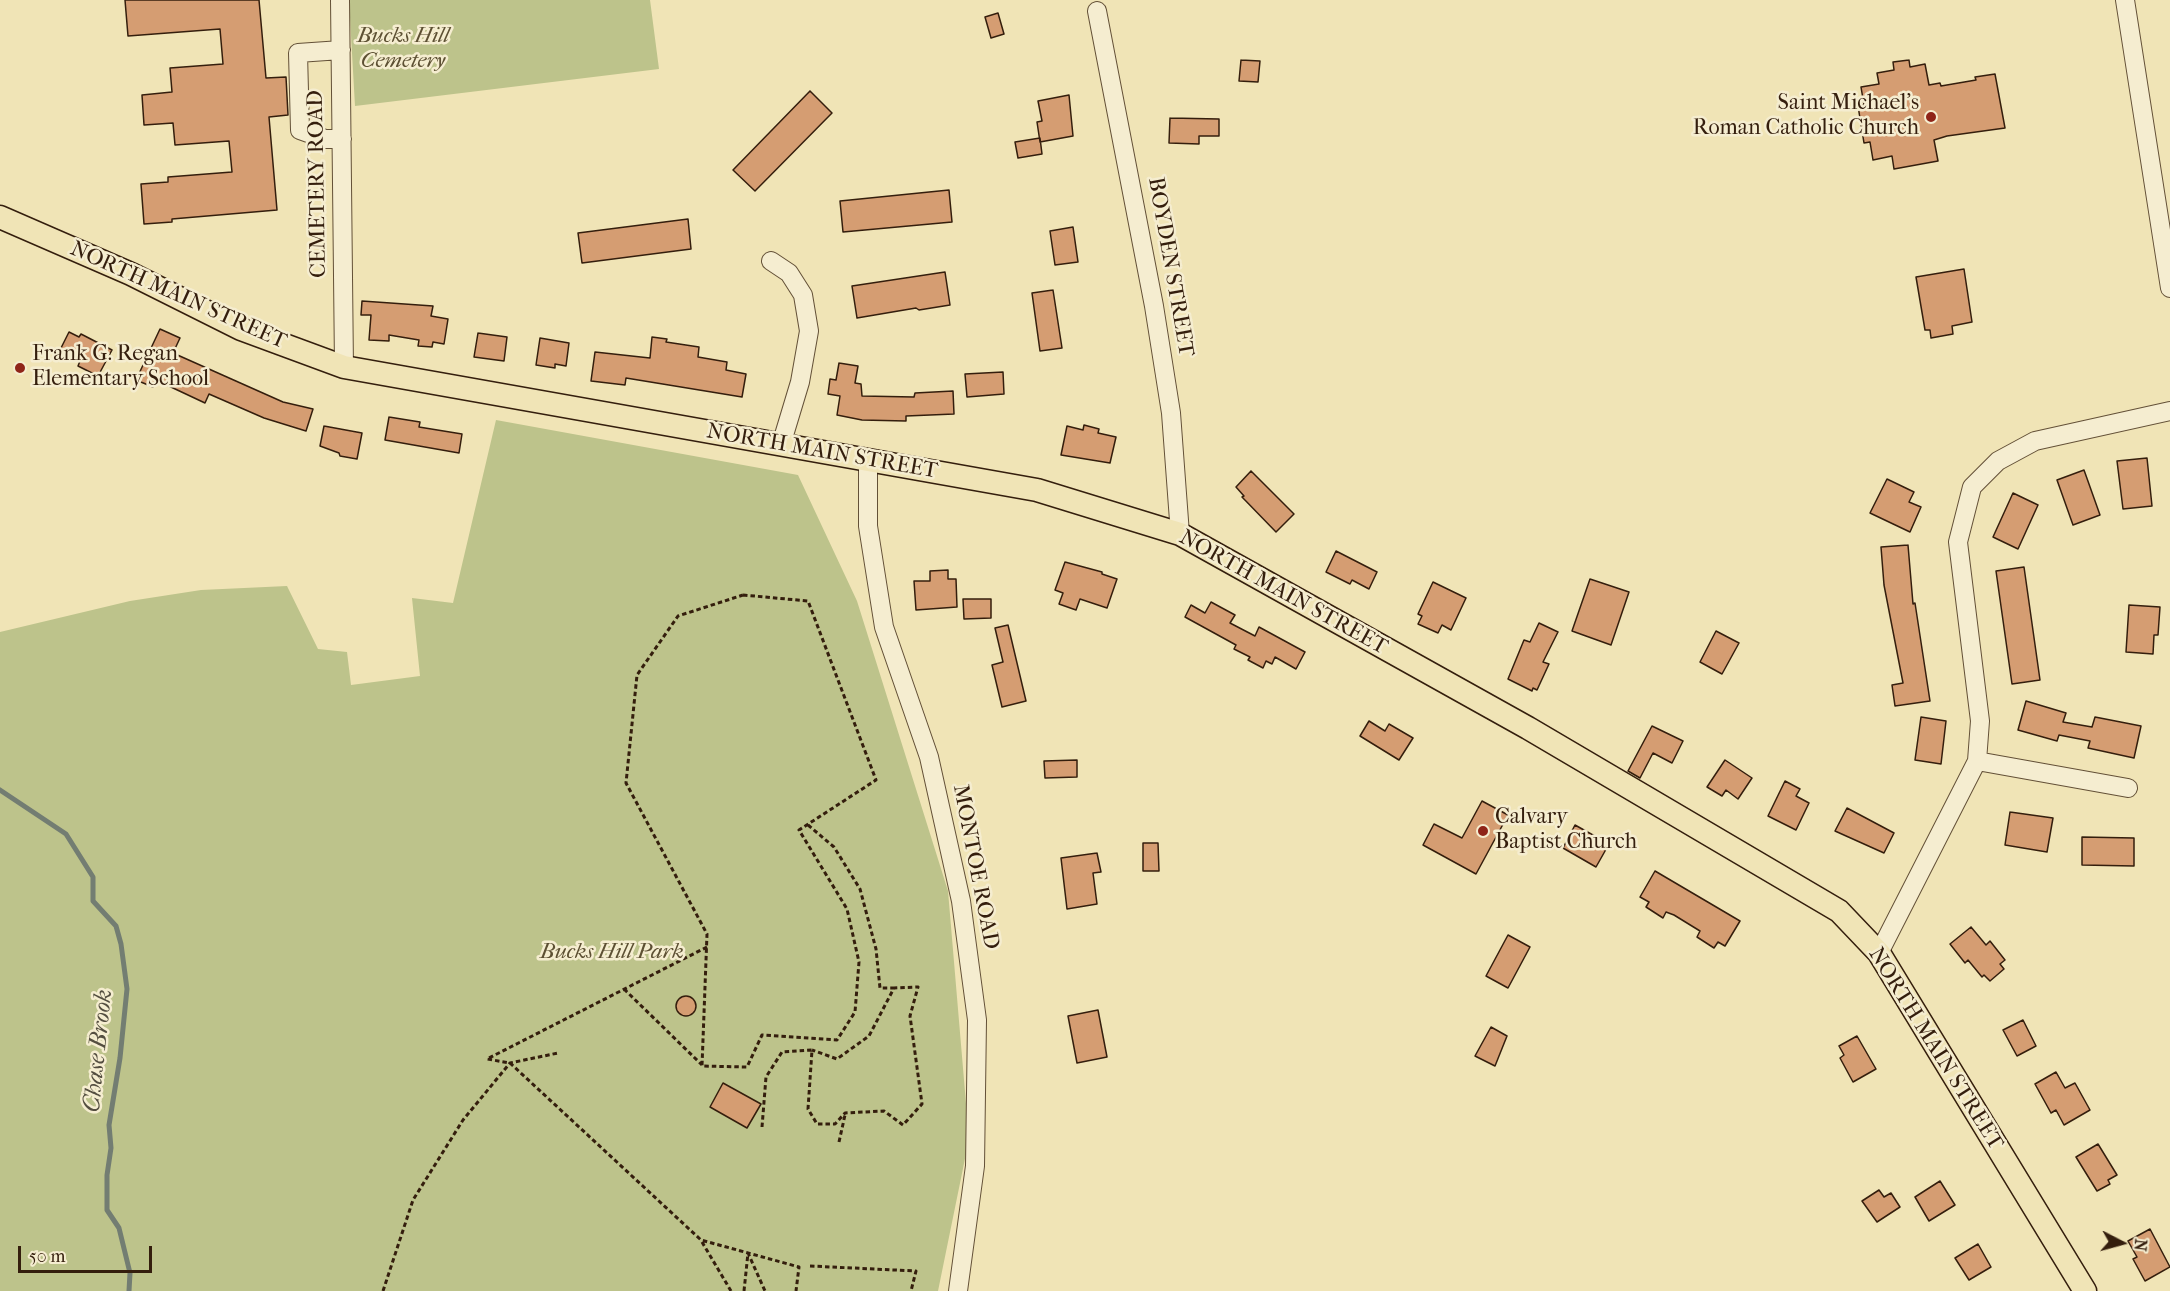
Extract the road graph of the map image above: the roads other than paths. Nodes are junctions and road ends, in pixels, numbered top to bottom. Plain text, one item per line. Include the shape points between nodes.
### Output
1 (340, 0) edge
2 (2125, 0) edge
3 (1097, 11) dead end
4 (340, 50) junction
5 (342, 139) junction
6 (0, 217) edge
7 (771, 261) dead end
8 (2170, 288) edge
9 (344, 367) junction
10 (2170, 411) edge
11 (781, 445) junction
12 (868, 460) junction
13 (1179, 534) junction
14 (1977, 761) junction
15 (2128, 788) dead end
16 (1879, 953) junction
17 (958, 1291) edge
18 (2085, 1291) edge

1 - 4 street, CEMETERY ROAD
2 - 8 street
3 - 13 street, BOYDEN STREET via 1171,413
4 - 5 street, CEMETERY ROAD
4 - 5 street via 298,53 300,130 326,139
5 - 9 street, CEMETERY ROAD
6 - 9 main road, NORTH MAIN STREET via 131,274 241,329
7 - 11 street via 789,273 803,295 809,331 800,382
9 - 11 main road, NORTH MAIN STREET
10 - 14 street via 2035,441 1998,460 1972,487 1958,542 1980,721
11 - 12 main road, NORTH MAIN STREET
12 - 13 main road, NORTH MAIN STREET via 1037,489
12 - 17 street, MONTOE ROAD via 868,526 884,627 930,757 961,901 977,1020 975,1166
13 - 16 main road, NORTH MAIN STREET via 1528,728 1839,911
14 - 15 street
14 - 16 street
16 - 18 main road, NORTH MAIN STREET

